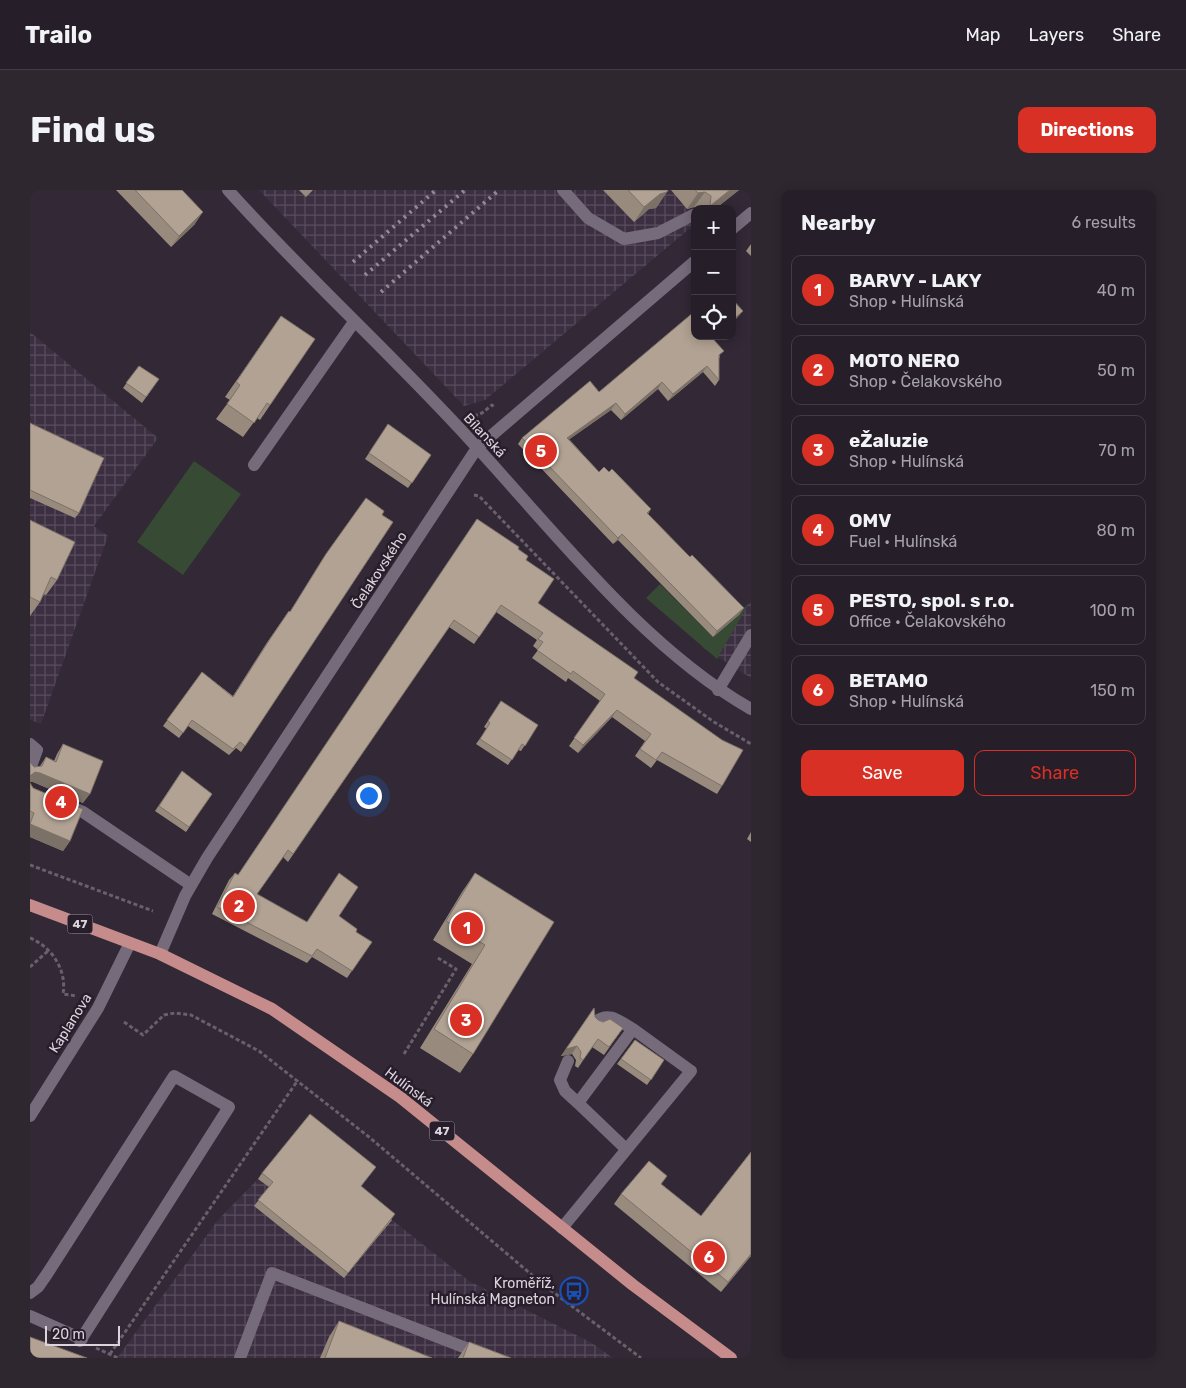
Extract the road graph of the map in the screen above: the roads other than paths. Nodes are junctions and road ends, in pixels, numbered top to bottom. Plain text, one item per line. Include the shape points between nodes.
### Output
1 (228, 190) edge
2 (562, 190) edge
3 (751, 213) edge
4 (691, 216) edge
5 (736, 226) edge
6 (691, 264) edge
7 (354, 322) junction
8 (477, 448) junction
9 (254, 465) dead end
10 (751, 636) edge
11 (718, 690) junction
12 (751, 709) edge
13 (30, 744) edge
14 (30, 769) edge
15 (56, 801) edge
16 (191, 885) junction
17 (30, 905) edge
18 (130, 943) junction
19 (160, 954) junction
20 (597, 1021) edge
21 (632, 1030) junction
22 (568, 1061) dead end
23 (578, 1103) junction
24 (30, 1116) edge
25 (626, 1150) junction
26 (562, 1228) junction
27 (30, 1293) edge
28 (30, 1316) edge
29 (240, 1358) edge
30 (492, 1358) edge
31 (731, 1358) edge

1 - 7 street, Bílanská
2 - 4 street via 588,218 624,239 658,233
3 - 5 street
6 - 8 street, Čelakovského
7 - 8 street, Bílanská
7 - 9 street
8 - 11 street, Bílanská via 649,633
8 - 16 street, Čelakovského
10 - 11 street
11 - 12 street, Bílanská
13 - 14 street via 37,750
15 - 16 street via 82,812
16 - 19 street, Čelakovského
17 - 18 main road, Hulínská / 47
18 - 19 main road, Hulínská / 47
18 - 24 street, Kaplanova via 98,1008
19 - 26 main road, Hulínská / 47 via 272,1009 400,1097
20 - 21 street via 603,1016 611,1017
21 - 23 street
21 - 25 street via 691,1071
22 - 23 street via 560,1080 565,1091
23 - 25 street
25 - 26 street
26 - 31 main road, Hulínská / 47 via 632,1286
27 - 28 street via 47,1274 174,1076 230,1107 81,1340
29 - 30 street via 272,1273

